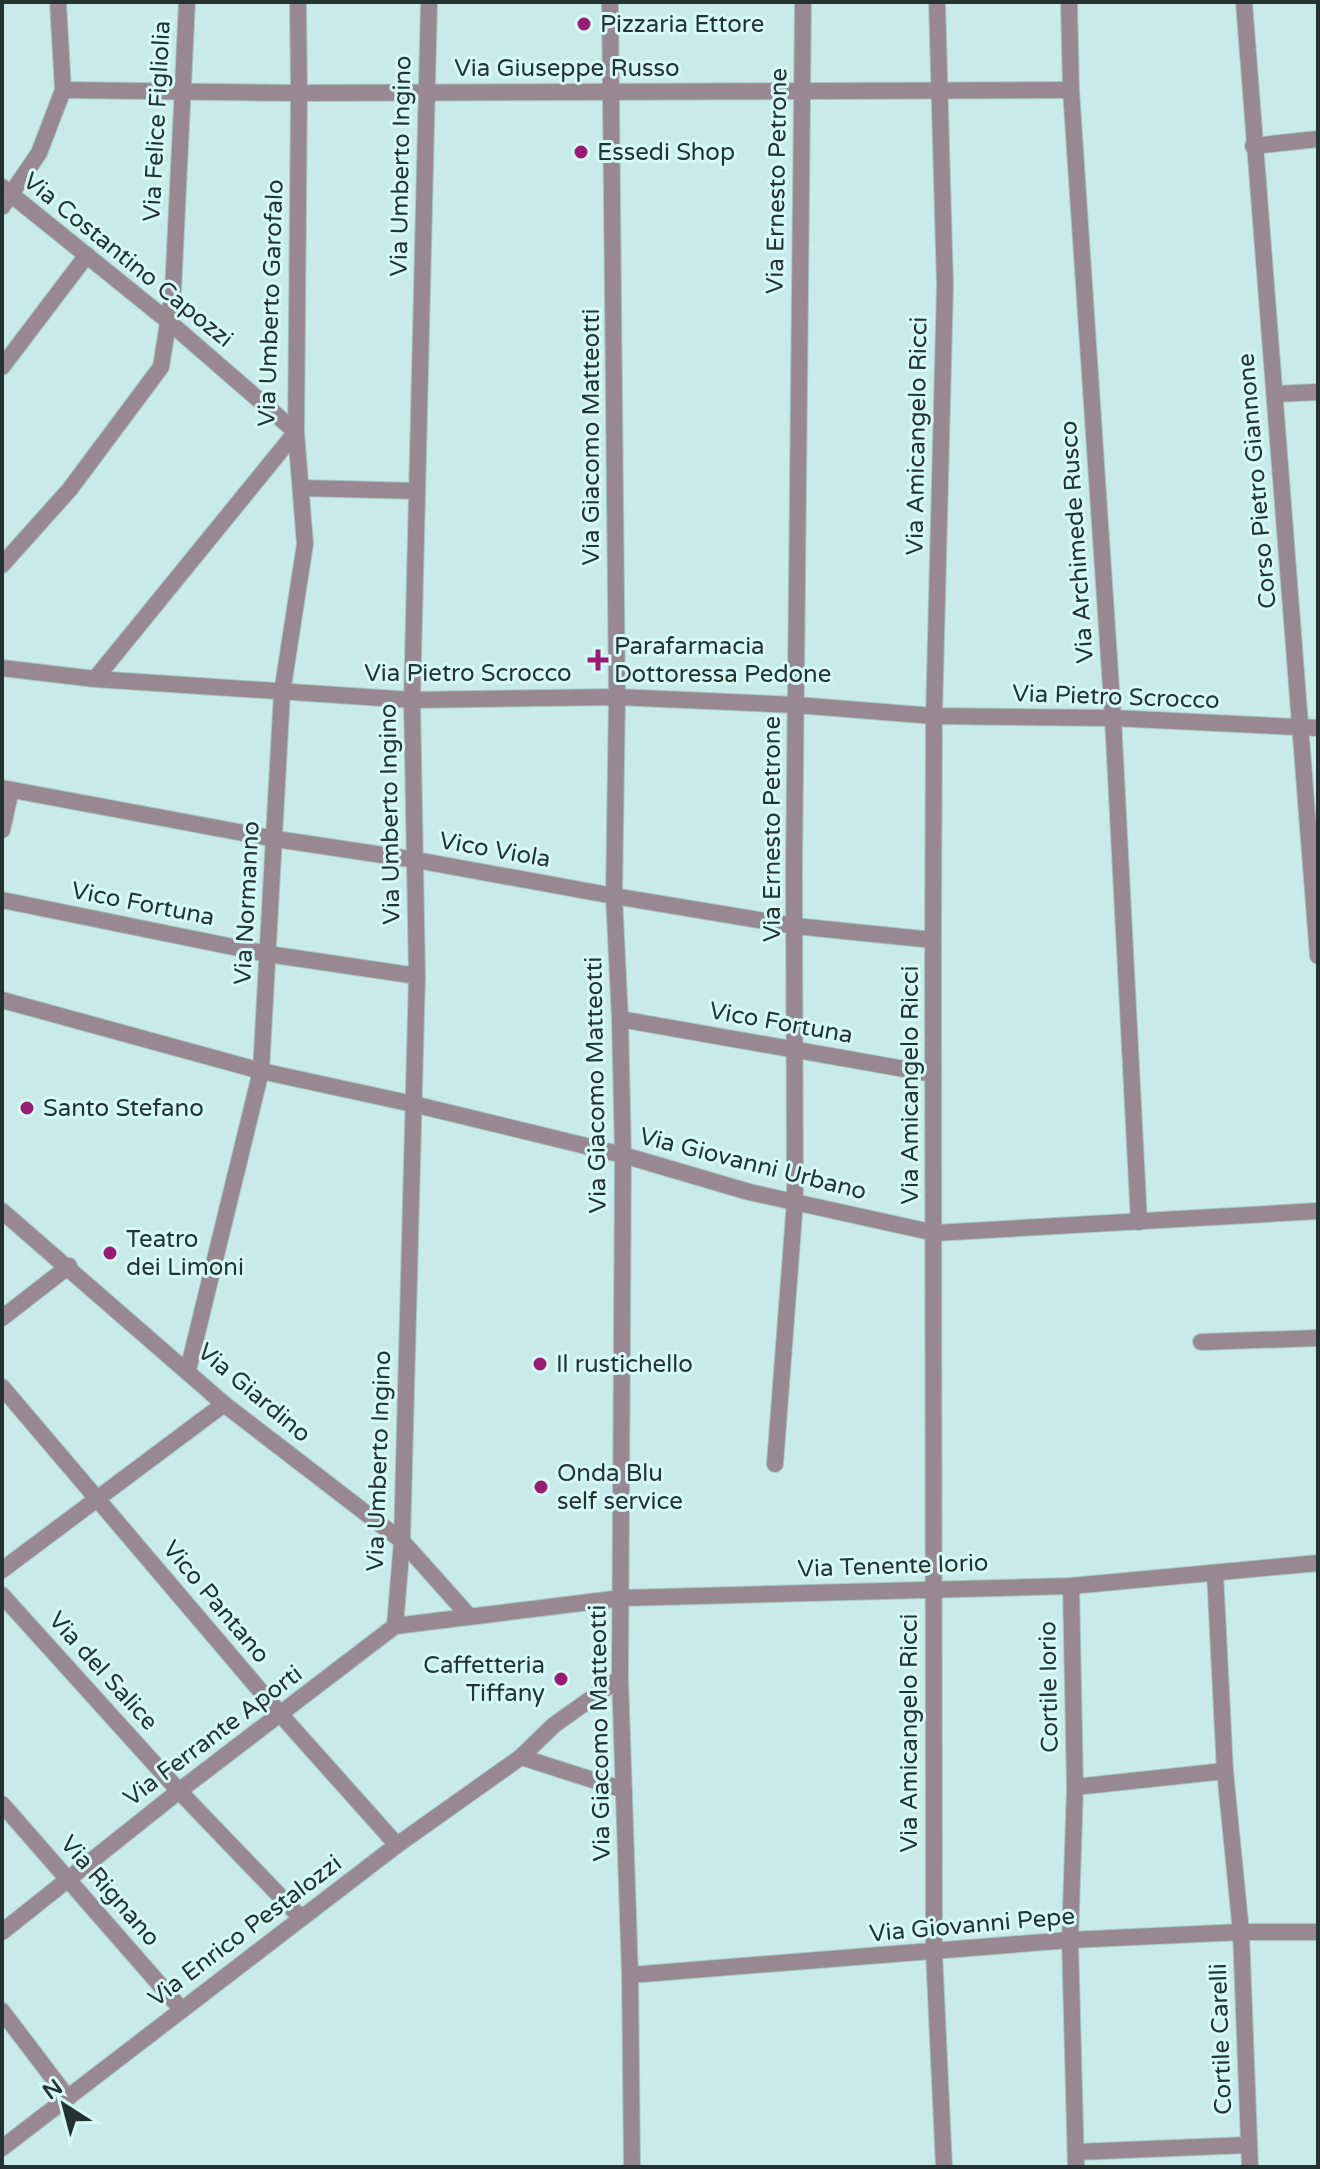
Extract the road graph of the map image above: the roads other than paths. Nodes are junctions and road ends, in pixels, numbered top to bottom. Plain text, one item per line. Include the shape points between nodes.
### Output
1 (58, 2) edge
2 (187, 2) edge
3 (298, 2) edge
4 (429, 2) edge
5 (610, 2) edge
6 (803, 2) edge
7 (937, 2) edge
8 (1069, 2) edge
9 (1244, 2) edge
10 (63, 90) junction
11 (940, 90) junction
12 (1071, 90) junction
13 (183, 91) junction
14 (802, 91) junction
15 (427, 92) junction
16 (612, 92) junction
17 (299, 93) junction
18 (1318, 139) edge
19 (1253, 146) junction
20 (5, 196) edge
21 (87, 255) junction
22 (168, 321) junction
23 (2, 367) edge
24 (1318, 392) edge
25 (1275, 394) junction
26 (296, 432) junction
27 (301, 488) junction
28 (417, 491) junction
29 (2, 565) edge
30 (2, 668) edge
31 (95, 679) junction
32 (282, 693) junction
33 (617, 697) junction
34 (412, 700) junction
35 (796, 705) junction
36 (934, 716) junction
37 (1113, 718) junction
38 (1318, 728) edge
39 (1300, 729) junction
40 (7, 789) edge
41 (2, 830) edge
42 (276, 839) junction
43 (416, 860) junction
44 (614, 896) junction
45 (2, 900) edge
46 (795, 926) junction
47 (933, 940) junction
48 (268, 954) junction
49 (1318, 956) edge
50 (417, 976) junction
51 (2, 1000) edge
52 (620, 1019) junction
53 (797, 1050) junction
54 (261, 1071) junction
55 (933, 1074) junction
56 (413, 1104) junction
57 (623, 1155) junction
58 (795, 1201) junction
59 (2, 1211) edge
60 (1318, 1211) edge
61 (1139, 1222) junction
62 (935, 1233) junction
63 (69, 1266) junction
64 (6, 1309) edge
65 (1318, 1338) edge
66 (1201, 1342) dead end
67 (188, 1370) junction
68 (2, 1387) edge
69 (224, 1404) junction
70 (775, 1464) dead end
71 (96, 1498) junction
72 (402, 1541) junction
73 (1318, 1563) edge
74 (2, 1570) edge
75 (1215, 1573) junction
76 (1071, 1586) junction
77 (933, 1589) junction
78 (2, 1595) edge
79 (622, 1598) junction
80 (469, 1616) junction
81 (395, 1626) junction
82 (620, 1678) junction
83 (281, 1715) junction
84 (521, 1757) junction
85 (1225, 1771) junction
86 (1075, 1787) junction
87 (624, 1790) junction
88 (179, 1791) junction
89 (2, 1804) edge
90 (397, 1845) junction
91 (67, 1880) junction
92 (301, 1918) junction
93 (2, 1932) edge
94 (1241, 1932) junction
95 (1318, 1932) edge
96 (1070, 1940) junction
97 (934, 1952) junction
98 (630, 1975) junction
99 (182, 2010) junction
100 (2, 2011) edge
101 (68, 2098) junction
102 (1248, 2145) junction
103 (2, 2148) edge
104 (1076, 2160) edge
105 (632, 2167) edge
106 (944, 2167) edge
107 (1250, 2167) edge

1 - 10 street
2 - 13 street, Via Felice Figliolia
3 - 17 street, Via Umberto Garofalo
4 - 15 street, Via Umberto Ingino
5 - 16 street, Via Giacomo Matteotti
6 - 14 street, Via Ernesto Petrone
7 - 11 street, Via Amicangelo Ricci
8 - 12 street, Via Archimede Rusco
9 - 19 street, Corso Pietro Giannone
10 - 13 street, Via Giuseppe Russo
10 - 20 street via 39,153
11 - 12 street, Via Giuseppe Russo
11 - 14 street, Via Giuseppe Russo
11 - 36 street, Via Amicangelo Ricci via 945,286
12 - 37 street, Via Archimede Rusco
13 - 17 street, Via Giuseppe Russo
13 - 22 street, Via Felice Figliolia
14 - 16 street, Via Giuseppe Russo
14 - 35 street, Via Ernesto Petrone
15 - 16 street, Via Giuseppe Russo
15 - 17 street, Via Giuseppe Russo
15 - 28 street, Via Umberto Ingino
16 - 33 street, Via Giacomo Matteotti
17 - 26 street, Via Umberto Garofalo
18 - 19 street
19 - 25 street, Corso Pietro Giannone
20 - 21 street, Via Costantino Capozzi
21 - 22 street, Via Costantino Capozzi
21 - 23 street
22 - 26 street, Via Costantino Capozzi
22 - 29 street, Via Felice Figliolia via 161,367 70,489
24 - 25 street
25 - 39 street, Corso Pietro Giannone
26 - 27 street, Via Normanno
26 - 31 street, Via Umberto Garofalo
27 - 28 street
27 - 32 street, Via Normanno via 305,544
28 - 34 street, Via Umberto Ingino
30 - 31 street, Via Pietro Scrocco
31 - 32 street, Via Pietro Scrocco
32 - 34 street, Via Pietro Scrocco
32 - 42 street, Via Normanno
33 - 34 street, Via Pietro Scrocco
33 - 35 street, Via Pietro Scrocco
33 - 44 street, Via Giacomo Matteotti
34 - 43 street, Via Umberto Ingino
35 - 36 street, Via Pietro Scrocco
35 - 46 street, Via Ernesto Petrone
36 - 37 street, Via Pietro Scrocco
36 - 47 street, Via Amicangelo Ricci
37 - 39 street, Via Pietro Scrocco
37 - 61 street, Via Archimede Rusco
38 - 39 street, Via Pietro Scrocco
39 - 49 street, Corso Pietro Giannone
40 - 41 street
40 - 42 street, Vico Viola
42 - 43 street, Vico Viola
42 - 48 street, Via Normanno
43 - 44 street, Vico Viola
43 - 50 street, Via Umberto Ingino
44 - 46 street, Vico Viola
44 - 52 street, Via Giacomo Matteotti
45 - 48 street, Vico Fortuna
46 - 47 street, Vico Viola
46 - 53 street, Via Ernesto Petrone
47 - 55 street, Via Amicangelo Ricci
48 - 50 street, Vico Fortuna
48 - 54 street, Via Normanno
50 - 56 street, Via Umberto Ingino
51 - 54 street, Via Giovanni Urbano
52 - 53 street, Vico Fortuna
52 - 57 street, Via Giacomo Matteotti
53 - 55 street, Vico Fortuna
53 - 58 street, Via Ernesto Petrone
54 - 56 street, Via Giovanni Urbano
54 - 67 street, Via Normanno
55 - 62 street, Via Amicangelo Ricci
56 - 57 street, Via Giovanni Urbano
56 - 72 street, Via Umberto Ingino
57 - 58 street, Via Giovanni Urbano
57 - 79 street, Via Giacomo Matteotti
58 - 62 street, Via Giovanni Urbano
58 - 70 street, Via Ernesto Petrone
59 - 63 street, Via Giardino
60 - 61 street, Via Giovanni Urbano
61 - 62 street, Via Giovanni Urbano
62 - 77 street, Via Amicangelo Ricci
63 - 64 street
63 - 67 street, Via Giardino
65 - 66 street
67 - 69 street, Via Giardino
68 - 71 street, Vico Pantano
69 - 71 street
69 - 72 street, Via Giardino
71 - 74 street
71 - 83 street, Vico Pantano
72 - 80 street, Via Giardino
72 - 81 street, Via Umberto Ingino
73 - 75 street, Via Tenente Iorio
75 - 76 street, Via Tenente Iorio
75 - 85 street
76 - 77 street, Via Tenente Iorio
76 - 86 street, Cortile Iorio
77 - 79 street, Via Tenente Iorio
77 - 97 street, Via Amicangelo Ricci
78 - 88 street, Via del Salice
79 - 80 street, Via Tenente Iorio
79 - 82 street, Via Giacomo Matteotti
80 - 81 street
81 - 83 street, Via Ferrante Aporti
82 - 84 street, Via Enrico Pestalozzi via 554,1725
82 - 87 street, Via Giacomo Matteotti
83 - 88 street, Via Ferrante Aporti
83 - 90 street, Vico Pantano
84 - 87 street
84 - 90 street, Via Enrico Pestalozzi
85 - 86 street, Cortile Iorio
85 - 94 street
86 - 96 street, Cortile Iorio
87 - 98 street, Via Giacomo Matteotti
88 - 91 street, Via Ferrante Aporti
88 - 92 street, Via del Salice
89 - 91 street, Via Rignano
90 - 92 street, Via Enrico Pestalozzi
91 - 93 street, Via Ferrante Aporti
91 - 99 street, Via Rignano
92 - 99 street, Via Enrico Pestalozzi
94 - 95 street, Via Giovanni Pepe
94 - 96 street, Via Giovanni Pepe
94 - 102 street, Cortile Carelli
96 - 97 street, Via Giovanni Pepe
96 - 104 street, Cortile Carelli
97 - 98 street, Via Giovanni Pepe
97 - 106 street, Via Amicangelo Ricci
98 - 105 street, Via Giacomo Matteotti
99 - 101 street, Via Enrico Pestalozzi
100 - 101 street
101 - 103 street, Via Enrico Pestalozzi
102 - 104 street, Cortile Carelli
102 - 107 street, Cortile Carelli

